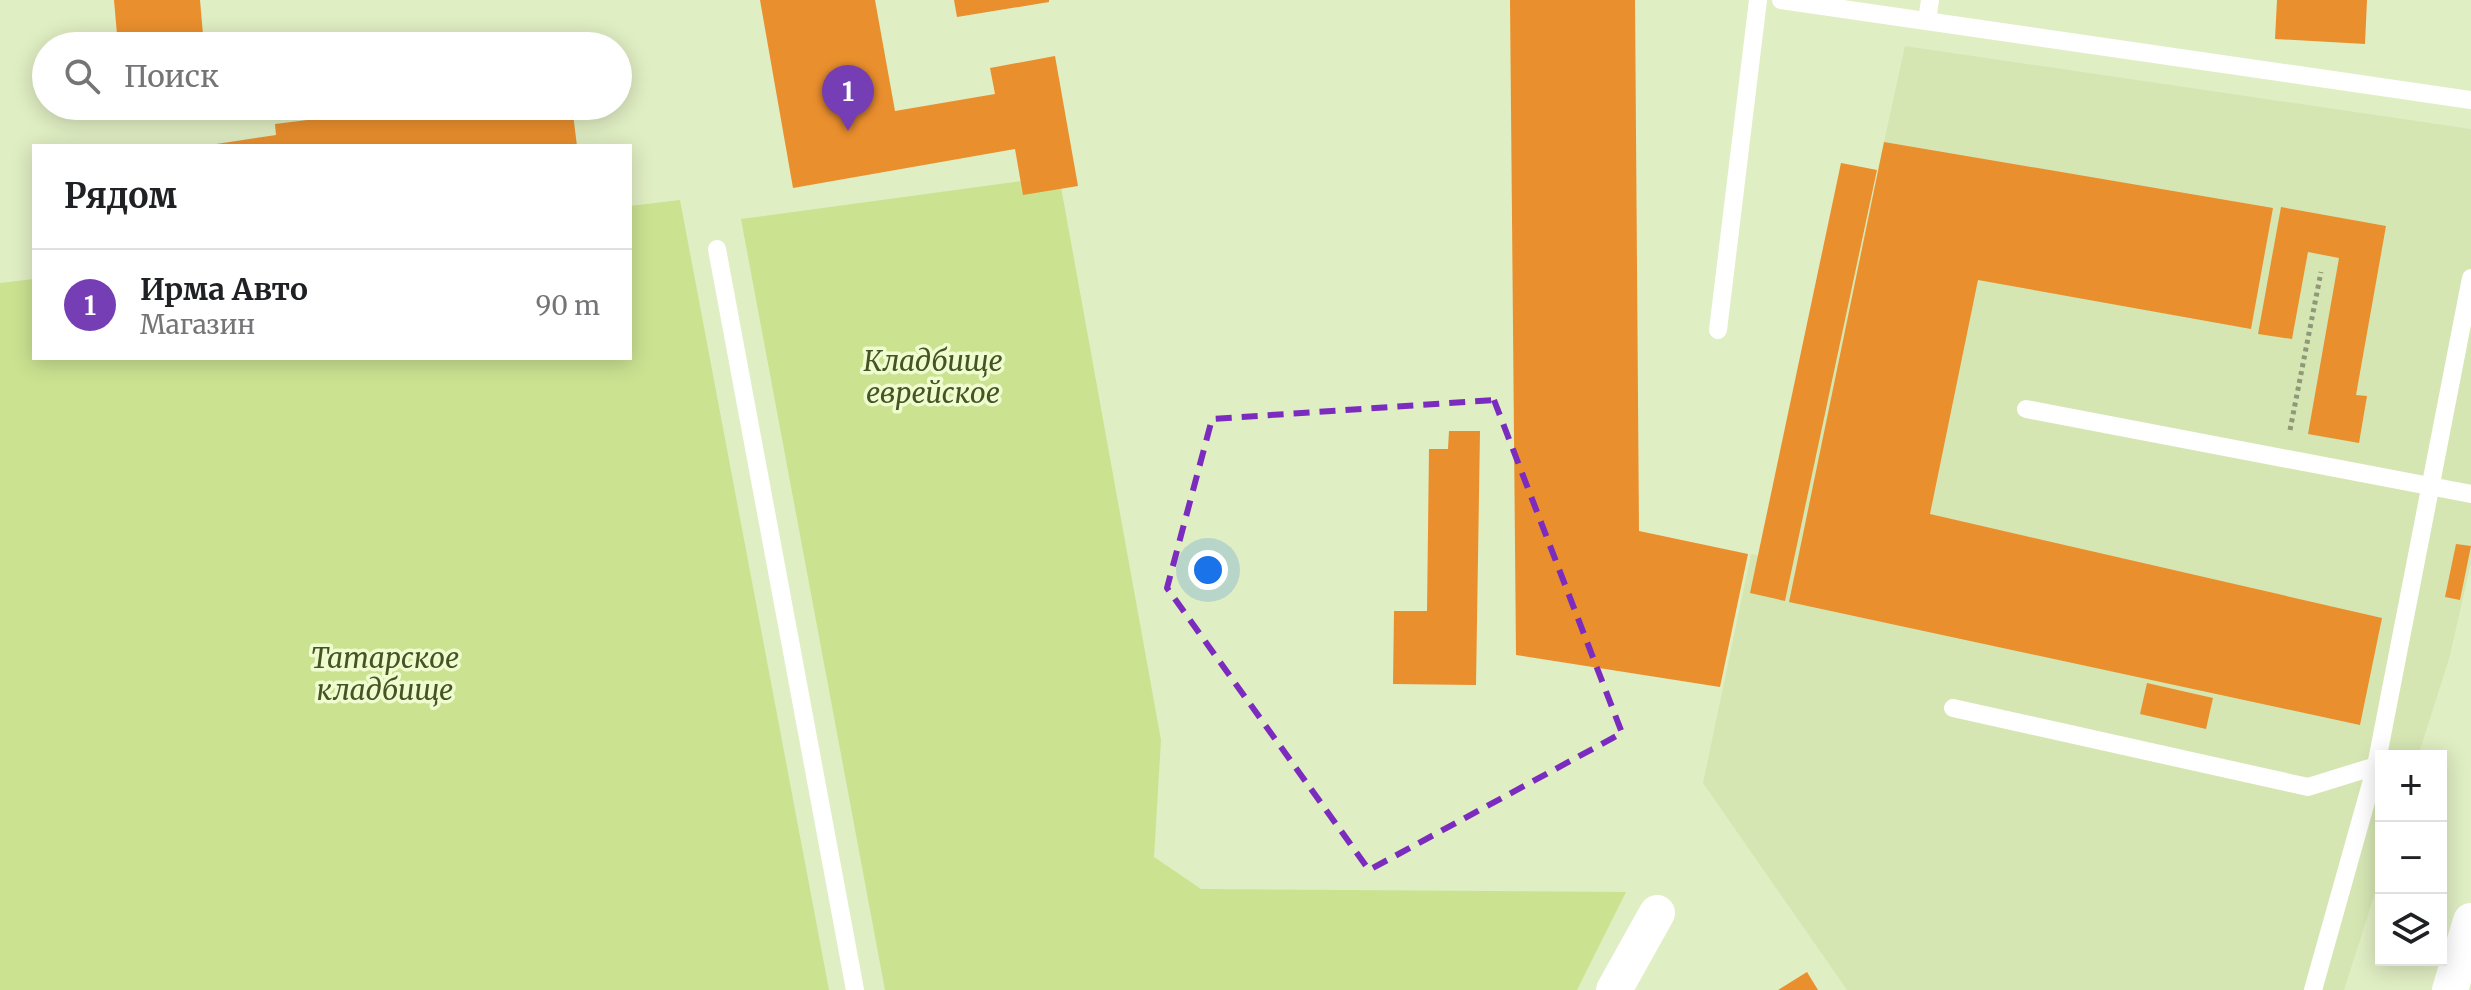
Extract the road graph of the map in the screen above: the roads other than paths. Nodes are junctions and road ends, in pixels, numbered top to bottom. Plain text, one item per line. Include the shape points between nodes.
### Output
1 (1758, 0) edge
2 (1781, 0) edge
3 (1930, 0) edge
4 (1927, 21) junction
5 (2471, 100) edge
6 (717, 249) dead end
7 (2471, 278) edge
8 (1718, 330) dead end
9 (2026, 409) dead end
10 (2431, 487) junction
11 (2471, 494) edge
12 (1953, 708) dead end
13 (2379, 750) edge
14 (2375, 766) edge
15 (2375, 770) edge
16 (1657, 913) dead end
17 (2471, 921) edge
18 (855, 990) edge
19 (1614, 990) edge
20 (2313, 990) edge
21 (2450, 990) edge

1 - 8 lane
2 - 4 lane
3 - 4 lane
4 - 5 lane
6 - 18 lane
7 - 10 lane
9 - 10 lane
10 - 11 lane
10 - 13 lane
12 - 14 lane via 2308,787
15 - 20 lane
16 - 19 street
17 - 21 street

